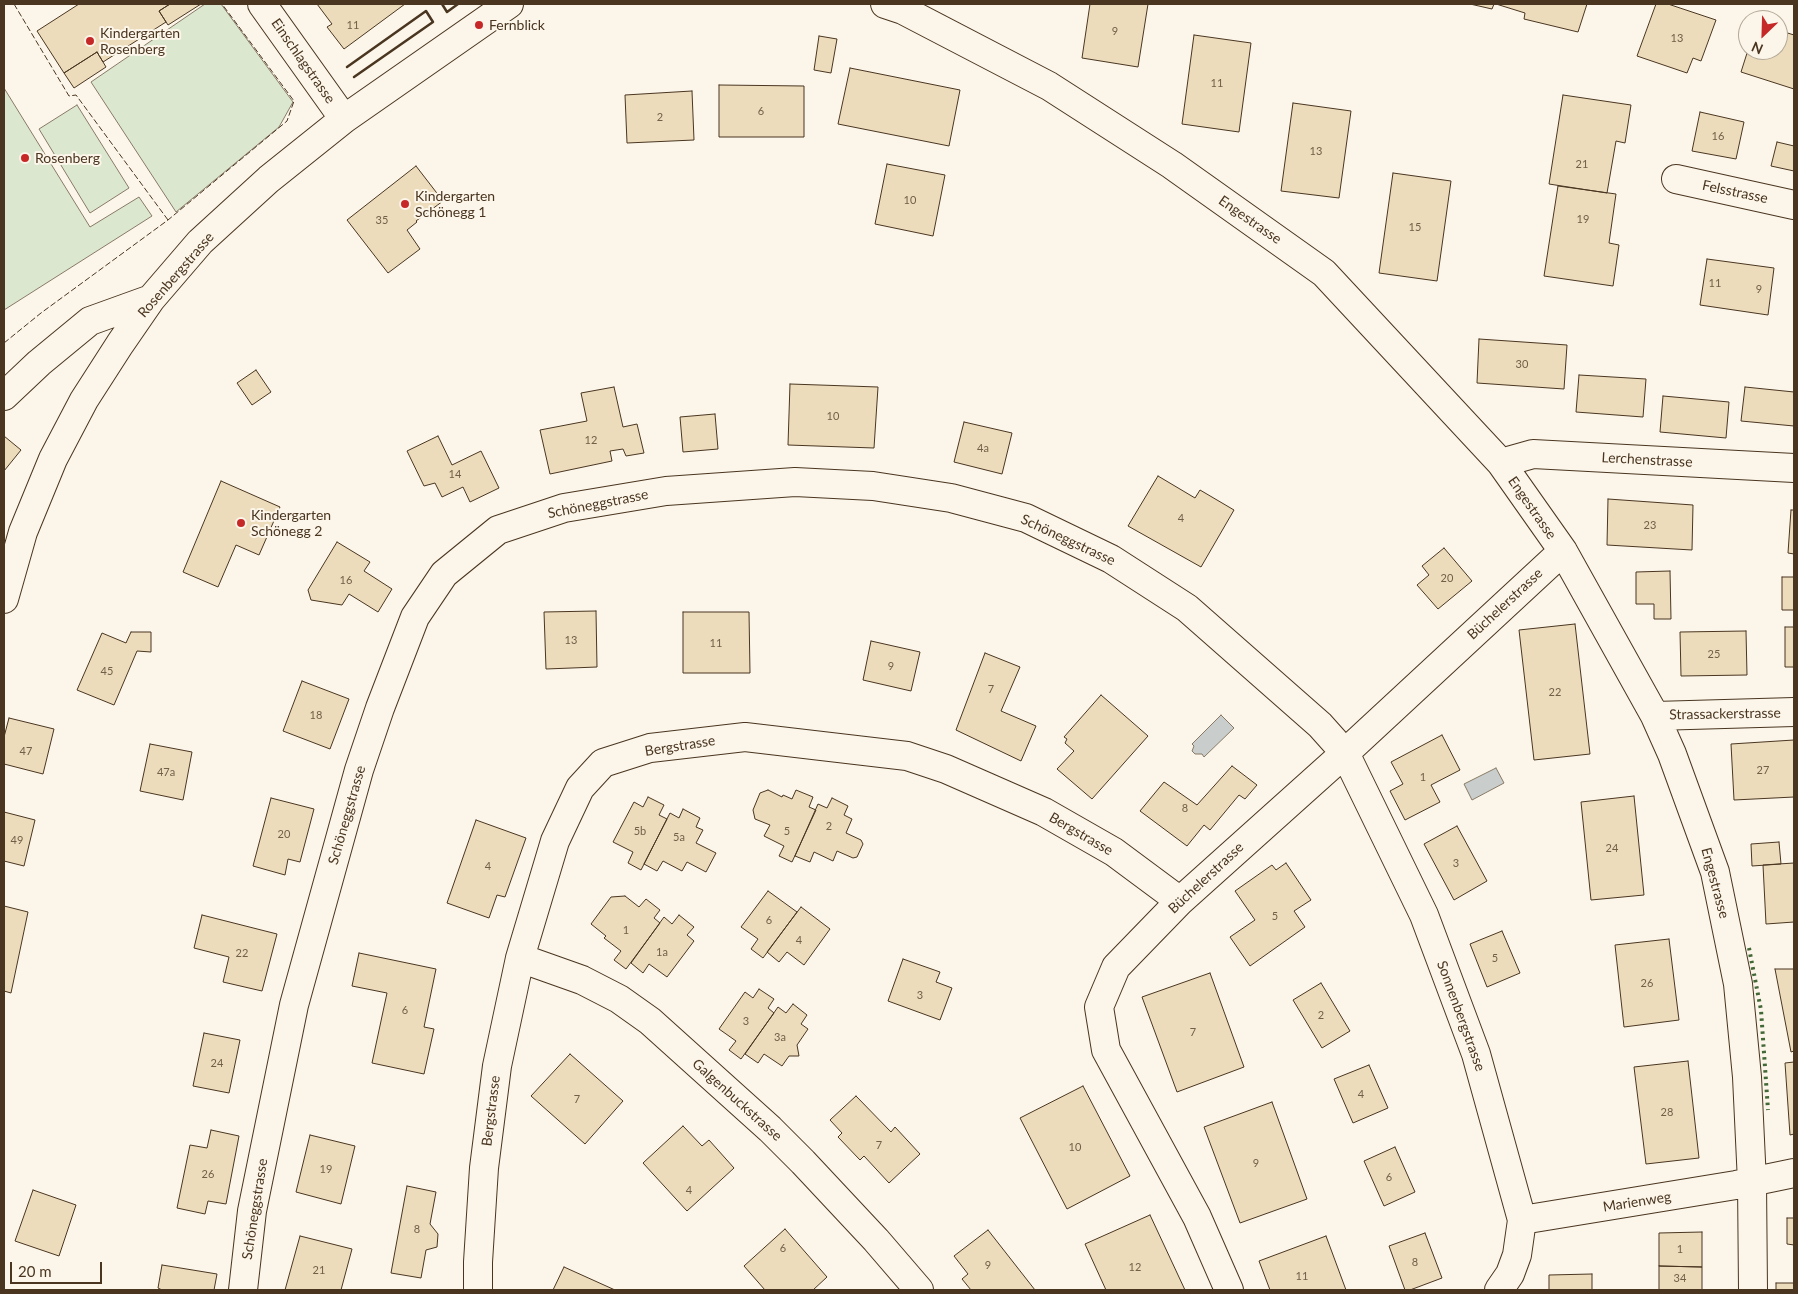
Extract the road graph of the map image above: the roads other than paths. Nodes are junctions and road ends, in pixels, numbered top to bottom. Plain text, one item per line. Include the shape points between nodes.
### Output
1 (262, 4) edge
2 (509, 4) edge
3 (885, 4) edge
4 (344, 119) junction
5 (1676, 180) dead end
6 (1794, 205) edge
7 (151, 299) junction
8 (4, 396) edge
9 (1501, 463) junction
10 (1794, 468) edge
11 (1563, 551) junction
12 (4, 599) edge
13 (1794, 712) edge
14 (1655, 716) junction
15 (1345, 753) junction
16 (1180, 901) junction
17 (520, 958) junction
18 (1794, 1173) edge
19 (1752, 1182) junction
20 (1522, 1220) junction
21 (243, 1290) edge
22 (478, 1290) edge
23 (918, 1290) edge
24 (1229, 1290) edge
25 (1499, 1290) edge
26 (1753, 1290) edge

1 - 4 street, Einschlagstrasse
2 - 4 street, Rosenbergstrasse
3 - 9 street, Engestrasse via 912,14 1049,86 1172,165 1324,273
4 - 7 street, Rosenbergstrasse via 269,178 200,242
5 - 6 street, Felsstrasse
7 - 8 street via 90,321
7 - 12 street, Rosenbergstrasse via 84,400 53,459 23,532
9 - 10 street, Lerchenstrasse via 1533,454
9 - 11 street, Engestrasse
11 - 14 street, Engestrasse
11 - 15 street, Büchelerstrasse
13 - 14 street, Strassackerstrasse
14 - 19 street, Engestrasse via 1672,754 1717,881 1738,984
15 - 16 street, Büchelerstrasse
15 - 20 street, Sonnenbergstrasse via 1424,915 1476,1054
15 - 21 street, Schöneggstrasse via 1320,725 1188,608 1111,559 1026,518 951,498 873,486 795,482 676,490 564,508 498,530 444,574 415,617 359,770 294,1005 252,1211
16 - 17 street, Bergstrasse via 1114,852 1053,817 946,769 907,756 745,736 650,748 603,763 580,788 555,841
16 - 24 street, Büchelerstrasse via 1116,968 1099,1007 1106,1050 1197,1218
17 - 22 street, Bergstrasse via 496,1076 484,1168
17 - 23 street, Galgenbuckstrasse via 582,980 650,1021 804,1162
18 - 19 street, Marienweg
19 - 20 street, Marienweg
19 - 26 street, Engestrasse
20 - 25 street, Sonnenbergstrasse via 1517,1255

